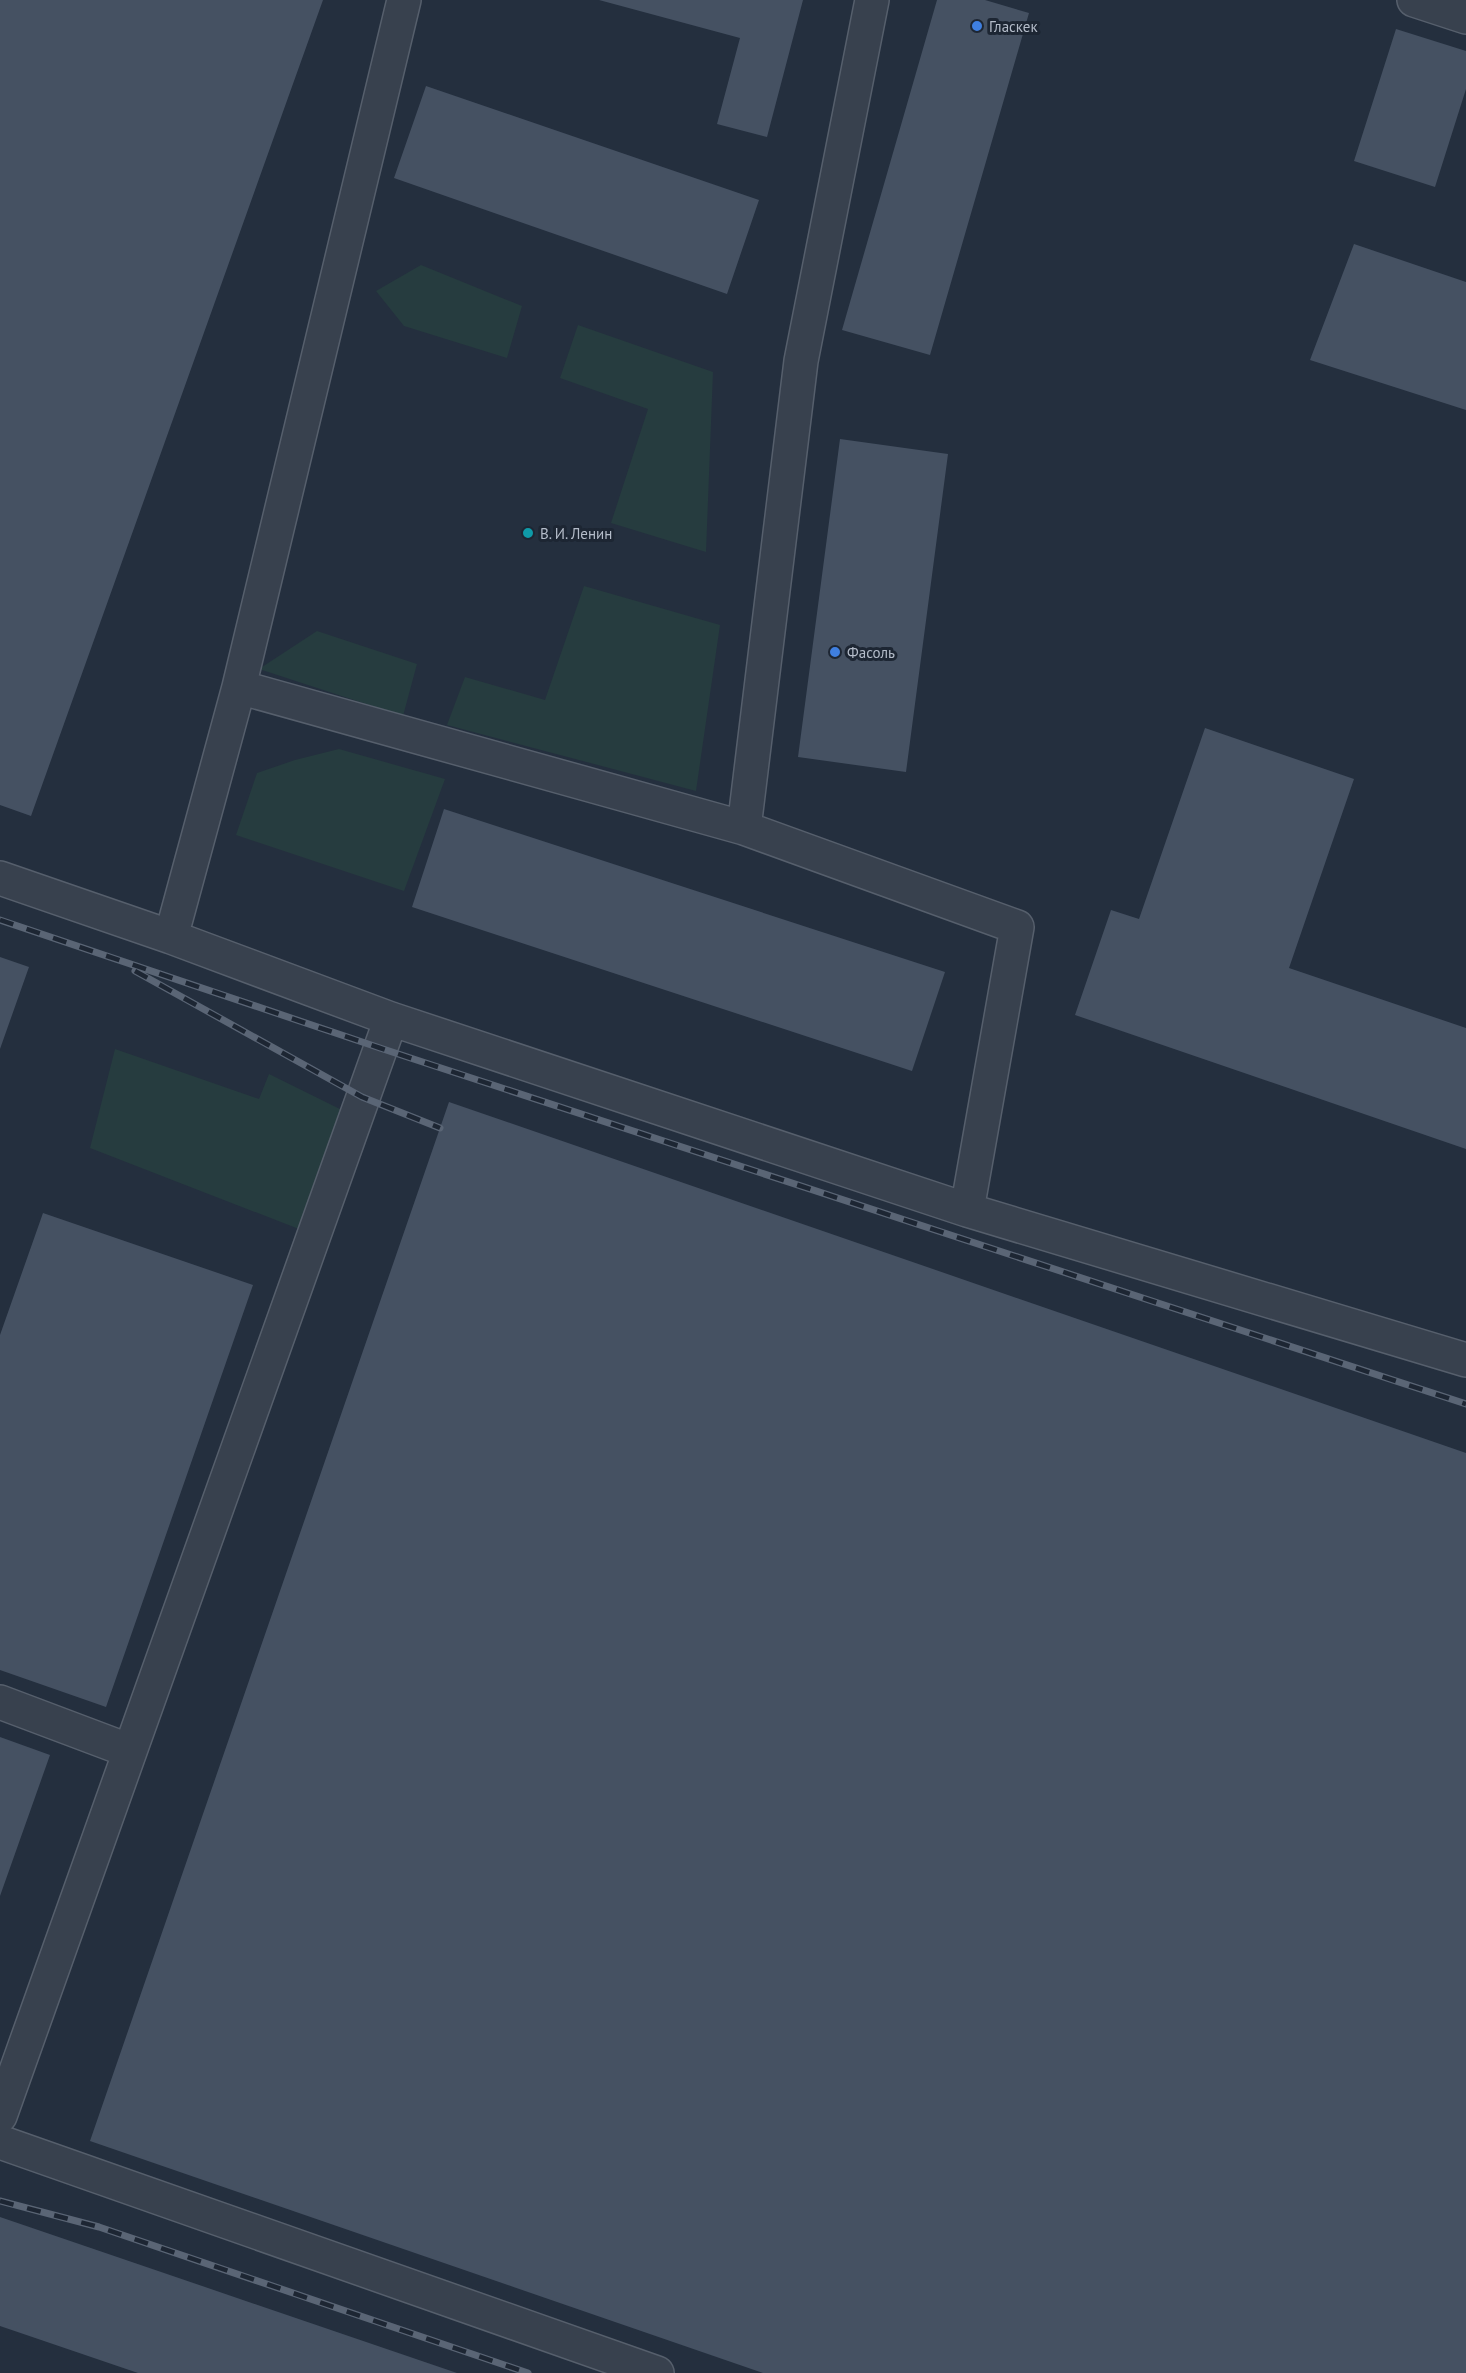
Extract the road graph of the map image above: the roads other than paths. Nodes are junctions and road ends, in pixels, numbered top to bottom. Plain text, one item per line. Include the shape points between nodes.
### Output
1 (404, 0) edge
2 (872, 0) edge
3 (1414, 0) edge
4 (1466, 17) edge
5 (239, 687) junction
6 (744, 828) junction
7 (0, 878) edge
8 (171, 937) junction
9 (391, 1019) junction
10 (967, 1210) junction
11 (1466, 1360) edge
12 (0, 1702) edge
13 (130, 1751) junction
14 (0, 2116) edge
15 (0, 2142) edge
16 (657, 2373) edge

1 - 5 lane
2 - 6 lane via 801,361
3 - 4 lane
5 - 6 lane
5 - 8 lane
6 - 10 lane via 1017,927
7 - 8 lane
8 - 9 lane
9 - 10 lane
9 - 13 lane
10 - 11 lane
12 - 13 lane
13 - 14 lane
15 - 16 lane

